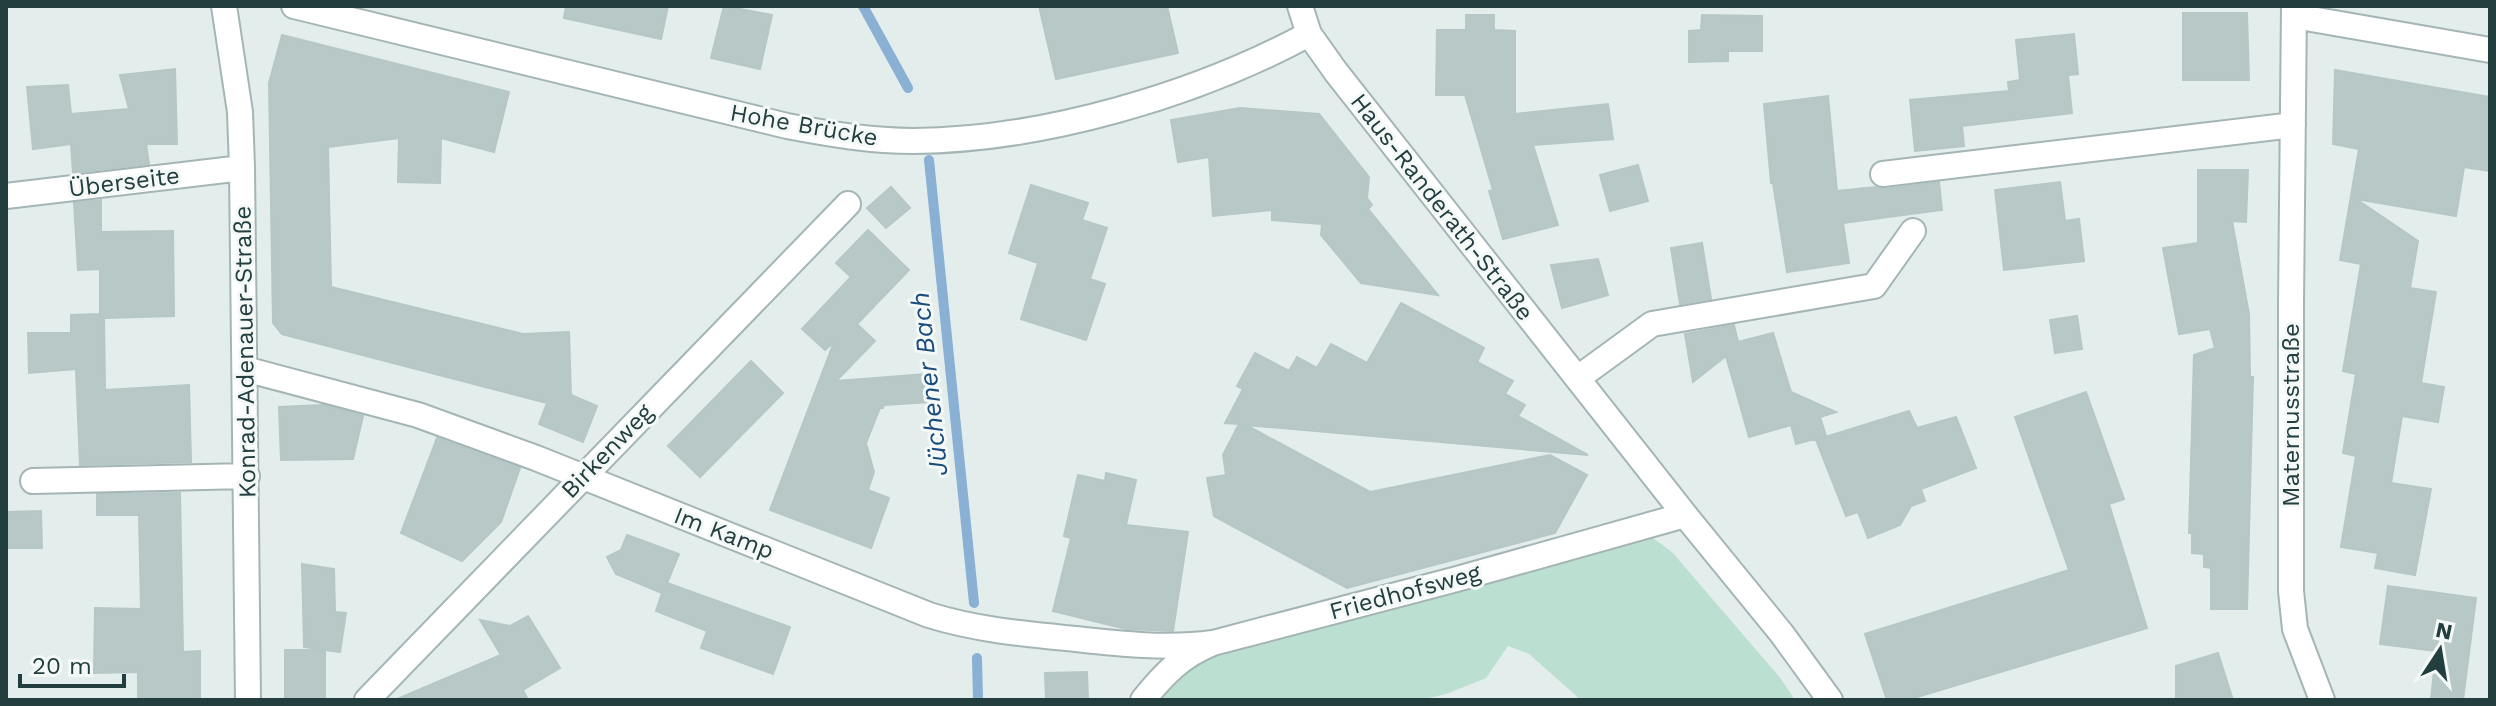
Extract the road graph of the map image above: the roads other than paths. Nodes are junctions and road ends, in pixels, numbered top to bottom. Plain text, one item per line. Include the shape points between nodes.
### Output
1 (224, 6) edge
2 (294, 6) edge
3 (1300, 6) edge
4 (2294, 11) edge
5 (1309, 34) junction
6 (2490, 50) edge
7 (2293, 125) junction
8 (242, 168) junction
9 (1883, 174) dead end
10 (6, 196) edge
11 (848, 204) dead end
12 (1913, 231) dead end
13 (245, 369) junction
14 (1578, 378) junction
15 (247, 476) junction
16 (581, 477) junction
17 (33, 481) dead end
18 (1685, 515) junction
19 (1213, 643) junction
20 (248, 700) edge
21 (367, 700) edge
22 (1143, 700) edge
23 (1830, 700) edge
24 (2322, 700) edge

1 - 8 street, Konrad-Adenauer-Straße via 240,112
2 - 5 street, Hohe Brücke via 787,126 887,140 974,138 1094,115 1227,73
3 - 5 street, Haus-Randerath-Straße
4 - 6 street
4 - 7 street, Maternusstraße
5 - 14 street, Haus-Randerath-Straße
7 - 9 street
7 - 24 street, Maternusstraße via 2292,604 2298,642
8 - 10 street, Überseite
8 - 13 street, Konrad-Adenauer-Straße
11 - 16 street, Birkenweg
12 - 14 street via 1874,286 1652,324
13 - 15 street, Konrad-Adenauer-Straße
13 - 16 street, Im Kamp via 418,415
14 - 18 street, Haus-Randerath-Straße
15 - 17 street
15 - 20 street, Konrad-Adenauer-Straße
16 - 19 street, Im Kamp via 960,625 1120,644
16 - 21 street, Birkenweg
18 - 19 street, Friedhofsweg
18 - 23 street, Haus-Randerath-Straße
19 - 22 street, Friedhofsweg via 1185,655

